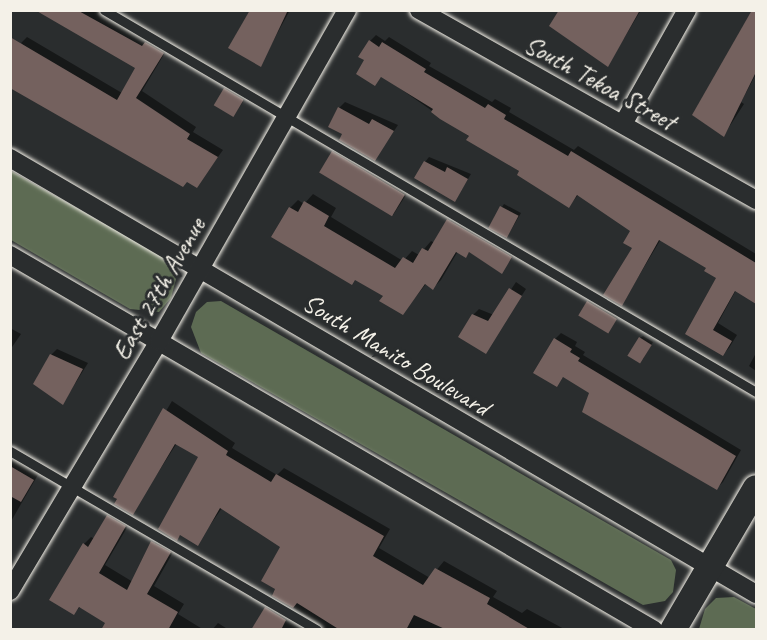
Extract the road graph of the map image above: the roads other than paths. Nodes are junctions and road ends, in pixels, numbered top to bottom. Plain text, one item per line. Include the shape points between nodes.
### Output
1 (104, 10) edge
2 (347, 10) edge
3 (419, 10) edge
4 (687, 10) edge
5 (287, 117) junction
6 (623, 124) junction
7 (10, 158) edge
8 (756, 200) edge
9 (10, 255) edge
10 (201, 269) junction
11 (159, 342) junction
12 (756, 392) edge
13 (10, 451) edge
14 (73, 487) junction
15 (756, 488) edge
16 (710, 569) junction
17 (10, 591) edge
18 (756, 594) edge
19 (317, 630) edge
20 (654, 630) edge
21 (673, 630) edge

1 - 5 lane
2 - 5 street, East 27th Avenue
3 - 6 street, South Tekoa Street
4 - 6 street
5 - 10 street, East 27th Avenue
5 - 12 lane
6 - 8 street, South Tekoa Street
7 - 10 street, South Manito Boulevard
9 - 11 street
10 - 11 street, East 27th Avenue
10 - 16 street, South Manito Boulevard
11 - 14 street, East 27th Avenue
11 - 20 street
13 - 14 lane
14 - 17 street, East 27th Avenue
14 - 19 lane
15 - 16 street
16 - 18 street, South Manito Boulevard
16 - 21 street

